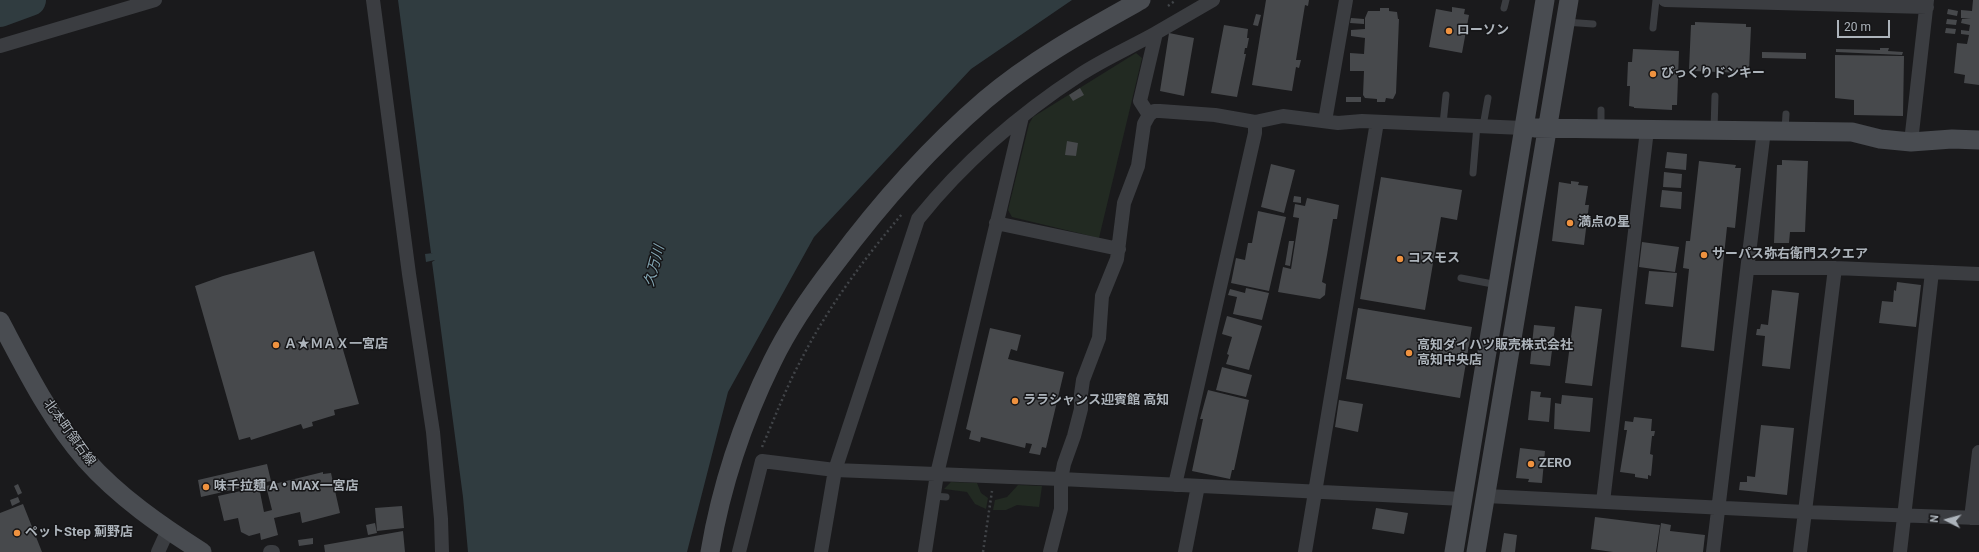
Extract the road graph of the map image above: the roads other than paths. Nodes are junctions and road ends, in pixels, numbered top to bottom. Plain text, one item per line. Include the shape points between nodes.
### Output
1 (155, 0) edge
2 (373, 0) edge
3 (1141, 0) edge
4 (1213, 0) edge
5 (1346, 0) edge
6 (1545, 0) edge
7 (1569, 0) edge
8 (1656, 0) edge
9 (1665, 0) edge
10 (1805, 2) edge
11 (1927, 3) edge
12 (1565, 22) junction
13 (1593, 24) dead end
14 (1653, 28) dead end
15 (1156, 33) junction
16 (0, 46) edge
17 (1446, 95) dead end
18 (1716, 96) dead end
19 (1488, 98) dead end
20 (1601, 110) dead end
21 (1149, 115) junction
22 (1022, 117) junction
23 (1256, 122) junction
24 (1325, 122) junction
25 (1377, 122) junction
26 (1443, 124) junction
27 (1480, 126) junction
28 (1523, 128) junction
29 (1546, 128) junction
30 (1601, 130) junction
31 (1647, 130) junction
32 (1714, 130) junction
33 (1764, 130) junction
34 (1979, 140) edge
35 (1911, 142) junction
36 (1473, 173) dead end
37 (996, 223) junction
38 (1119, 249) junction
39 (1748, 268) junction
40 (1835, 268) junction
41 (1932, 272) junction
42 (1979, 274) edge
43 (1461, 278) dead end
44 (1498, 285) junction
45 (2, 330) edge
46 (1979, 452) edge
47 (835, 470) junction
48 (937, 474) junction
49 (1061, 479) junction
50 (1175, 485) junction
51 (1198, 486) junction
52 (1315, 492) junction
53 (1486, 496) junction
54 (1463, 499) junction
55 (1603, 502) junction
56 (1718, 508) junction
57 (1805, 512) junction
58 (1904, 516) junction
59 (1975, 518) edge
60 (168, 530) junction
61 (158, 552) edge
62 (202, 552) edge
63 (442, 552) edge
64 (710, 552) edge
65 (739, 552) edge
66 (821, 552) edge
67 (925, 552) edge
68 (1050, 552) edge
69 (1185, 552) edge
70 (1305, 552) edge
71 (1454, 552) edge
72 (1476, 552) edge
73 (1713, 552) edge
74 (1800, 552) edge
75 (1900, 552) edge

1 - 16 street
2 - 63 street via 409,274 433,432
3 - 64 street via 1044,57 985,100 922,160 862,227 804,305 772,361 727,479
4 - 15 street
5 - 24 street
6 - 28 street
7 - 12 street
8 - 14 lane
9 - 10 street
10 - 11 street
11 - 35 street
12 - 13 lane
12 - 29 street
15 - 21 street via 1140,101
15 - 22 street via 1081,74
17 - 26 lane
18 - 32 lane
19 - 27 lane
20 - 30 lane
21 - 23 street via 1154,111 1160,111 1215,115
21 - 38 street via 1142,132 1138,166 1122,211
22 - 37 street
22 - 47 street via 940,190 918,218
23 - 24 street via 1284,116
23 - 50 street
24 - 25 street
25 - 26 street
25 - 52 street
26 - 27 street
27 - 28 street
27 - 36 lane
28 - 29 street
28 - 44 street
29 - 30 street
29 - 53 street
30 - 31 street
31 - 32 street
31 - 55 street
32 - 33 street
33 - 35 street via 1786,123
33 - 39 street
34 - 35 street
37 - 38 street
37 - 48 street
38 - 49 street via 1102,296 1100,338 1083,380 1079,422
39 - 40 street
39 - 56 street
40 - 41 street
40 - 57 street
41 - 42 street
41 - 58 street
43 - 44 lane
44 - 54 street
45 - 60 street, 北本町領石線 via 30,378 86,459
46 - 59 street
47 - 48 street
47 - 65 street via 762,461
47 - 66 street
48 - 49 street
48 - 67 street via 940,496
49 - 50 street
49 - 68 street via 1061,509
50 - 51 street
51 - 52 street
51 - 69 street
52 - 54 street
52 - 70 street
53 - 55 street
53 - 72 street
54 - 71 street
55 - 56 street
56 - 57 street
56 - 73 street
57 - 58 street
57 - 74 street
58 - 59 street
58 - 75 street
60 - 61 street
60 - 62 street, 北本町領石線

